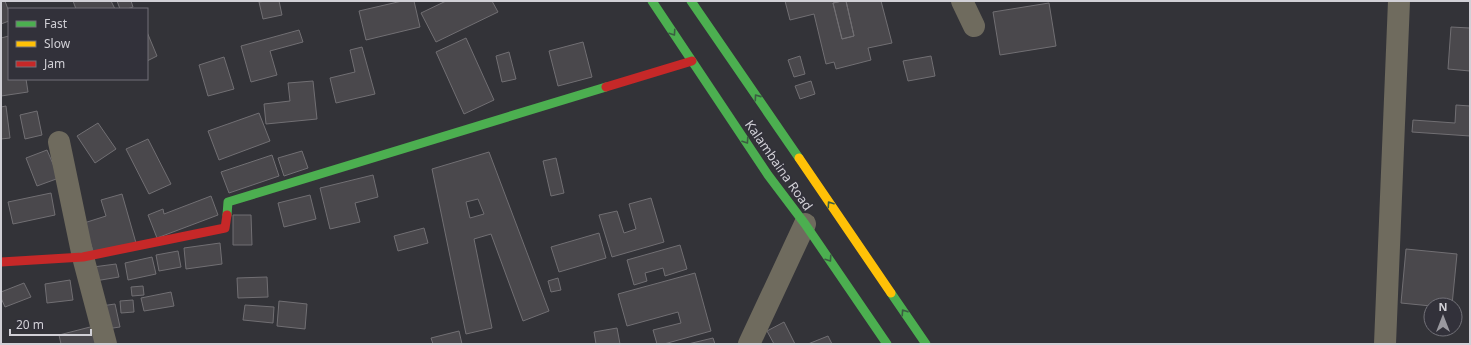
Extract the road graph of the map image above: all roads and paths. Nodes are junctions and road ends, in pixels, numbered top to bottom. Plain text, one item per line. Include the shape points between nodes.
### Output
1 (652, 1) edge
2 (690, 1) edge
3 (962, 1) edge
4 (1400, 1) edge
5 (974, 26) dead end
6 (692, 60) junction
7 (59, 142) dead end
8 (805, 224) junction
9 (83, 257) junction
10 (1, 262) edge
11 (106, 344) edge
12 (749, 344) edge
13 (887, 344) edge
14 (926, 344) edge
15 (1385, 344) edge

1 -> 6 main road, Kalambaina Road
14 -> 2 main road
3 - 5 street
4 - 15 street
6 -> 8 main road, Kalambaina Road via 768,175
6 - 9 main road via 228,202 225,228
7 - 9 street
8 - 12 street
8 -> 13 main road, Kalambaina Road
9 - 10 main road
9 - 11 street

